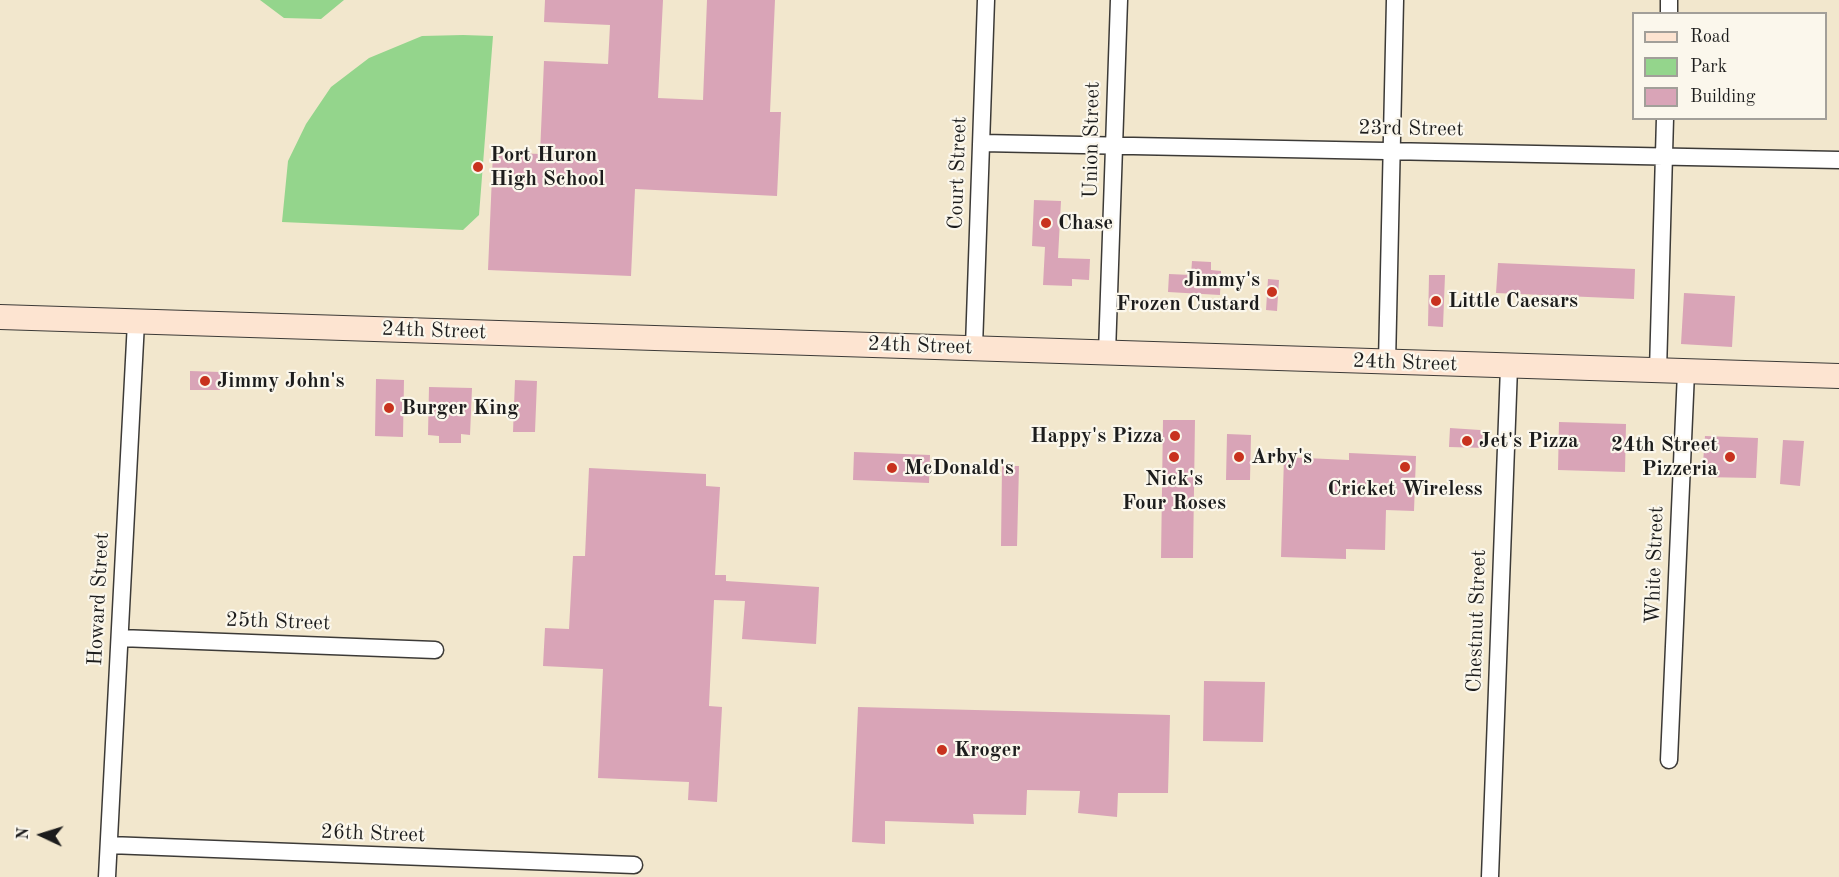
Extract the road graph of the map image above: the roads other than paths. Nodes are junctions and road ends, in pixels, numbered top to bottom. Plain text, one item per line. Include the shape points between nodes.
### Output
1 (986, 0) edge
2 (1119, 0) edge
3 (1395, 0) edge
4 (1665, 120) edge
5 (982, 143) junction
6 (1113, 146) junction
7 (1391, 151) junction
8 (1664, 157) junction
9 (1839, 160) edge
10 (0, 316) edge
11 (136, 322) junction
12 (974, 347) junction
13 (1107, 353) junction
14 (1387, 363) junction
15 (1509, 367) junction
16 (1658, 371) junction
17 (1686, 372) junction
18 (1839, 376) edge
19 (120, 638) junction
20 (435, 650) dead end
21 (1669, 760) dead end
22 (109, 845) junction
23 (634, 865) dead end
24 (107, 877) edge
25 (1490, 877) edge

1 - 5 street, Court Street
2 - 6 street, Union Street
3 - 7 street
4 - 8 street
5 - 6 street, 23rd Street
5 - 12 street, Court Street
6 - 7 street, 23rd Street
6 - 13 street, Union Street
7 - 8 street, 23rd Street
7 - 14 street
8 - 9 street, 23rd Street
8 - 16 street
10 - 11 street, 24th Street
11 - 12 street, 24th Street
11 - 19 street, Howard Street
12 - 13 street, 24th Street
13 - 14 street, 24th Street
14 - 15 street, 24th Street
15 - 16 street, 24th Street
15 - 25 street, Chestnut Street
16 - 17 street, 24th Street
17 - 18 street, 24th Street
17 - 21 street, White Street
19 - 20 street, 25th Street
19 - 22 street, Howard Street
22 - 23 street, 26th Street
22 - 24 street, Howard Street

